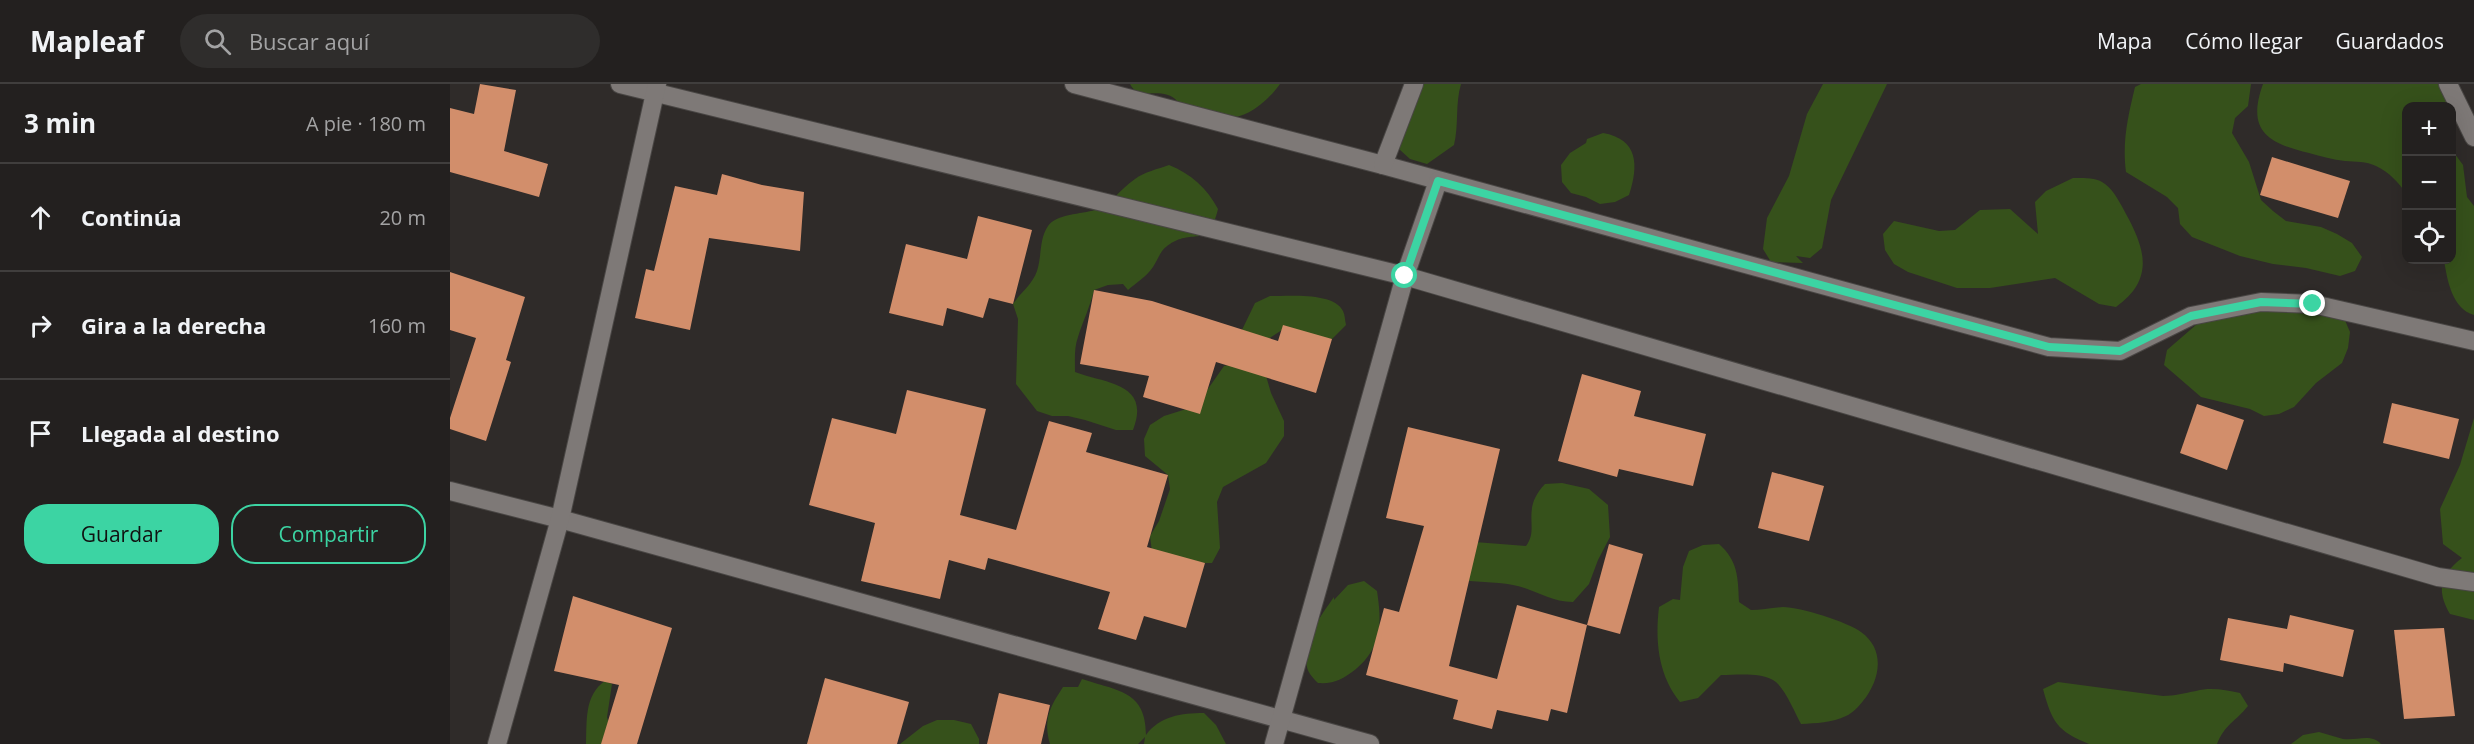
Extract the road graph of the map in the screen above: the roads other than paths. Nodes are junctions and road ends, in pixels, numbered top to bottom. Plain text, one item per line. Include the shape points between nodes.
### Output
1 (620, 84) edge
2 (1074, 84) edge
3 (1414, 84) edge
4 (2448, 84) edge
5 (656, 89) edge
6 (2474, 137) edge
7 (1383, 165) junction
8 (1438, 181) junction
9 (1405, 276) junction
10 (2474, 341) edge
11 (450, 491) edge
12 (560, 519) junction
13 (2474, 582) edge
14 (1281, 719) junction
15 (497, 744) edge
16 (1274, 744) edge
17 (1370, 744) edge

1 - 5 street
2 - 7 street
3 - 7 street
4 - 6 street
5 - 9 street
5 - 12 street
7 - 8 street
8 - 9 street
8 - 10 street via 2049,347 2120,351 2191,316 2261,302 2313,304
9 - 13 street via 2427,573
9 - 14 street
11 - 12 street
12 - 14 street
12 - 15 street
14 - 16 street
14 - 17 street

